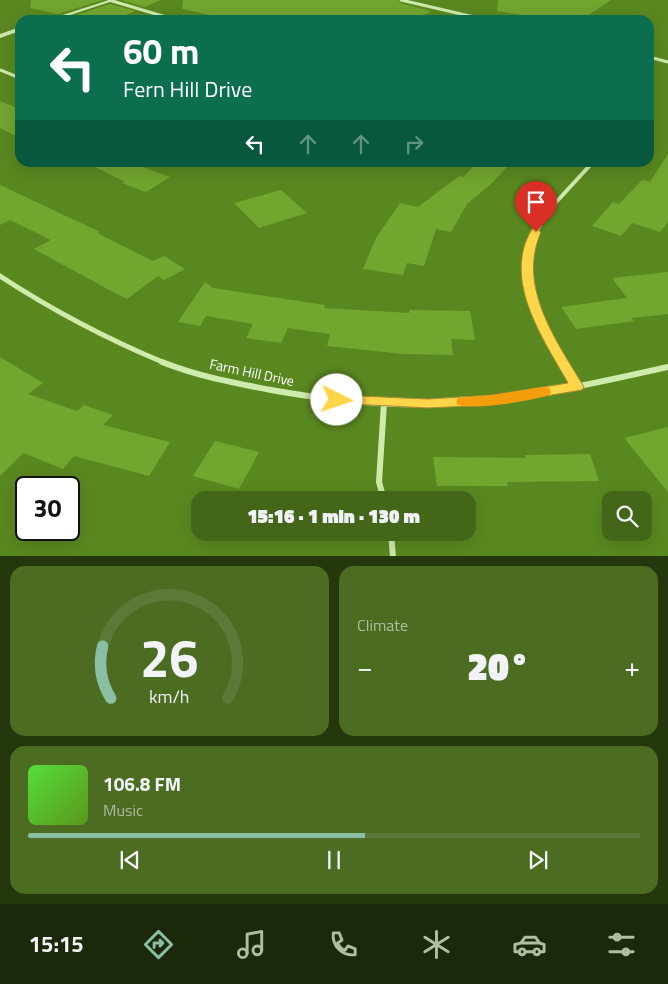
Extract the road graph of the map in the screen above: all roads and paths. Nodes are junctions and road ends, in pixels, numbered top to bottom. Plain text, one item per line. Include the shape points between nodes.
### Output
1 (112, 0) edge
2 (401, 0) edge
3 (66, 15) edge
4 (160, 15) edge
5 (466, 15) edge
6 (15, 31) edge
7 (0, 36) edge
8 (654, 59) edge
9 (668, 62) edge
10 (0, 70) edge
11 (15, 76) edge
12 (589, 167) edge
13 (0, 276) edge
14 (668, 367) edge
15 (577, 387) junction
16 (384, 403) junction
17 (382, 491) edge
18 (393, 541) edge
19 (394, 556) edge

1 - 3 street
1 - 4 street
2 - 5 street
6 - 7 street
8 - 9 street
10 - 11 street
12 - 15 street via 540,221 531,242 527,266 530,295 542,327
13 - 16 street, Farm Hill Drive via 121,345 172,366 222,381 322,399
14 - 15 street, Farm Hill Drive
15 - 16 street, Farm Hill Drive via 492,400
16 - 17 street via 379,482
18 - 19 street

